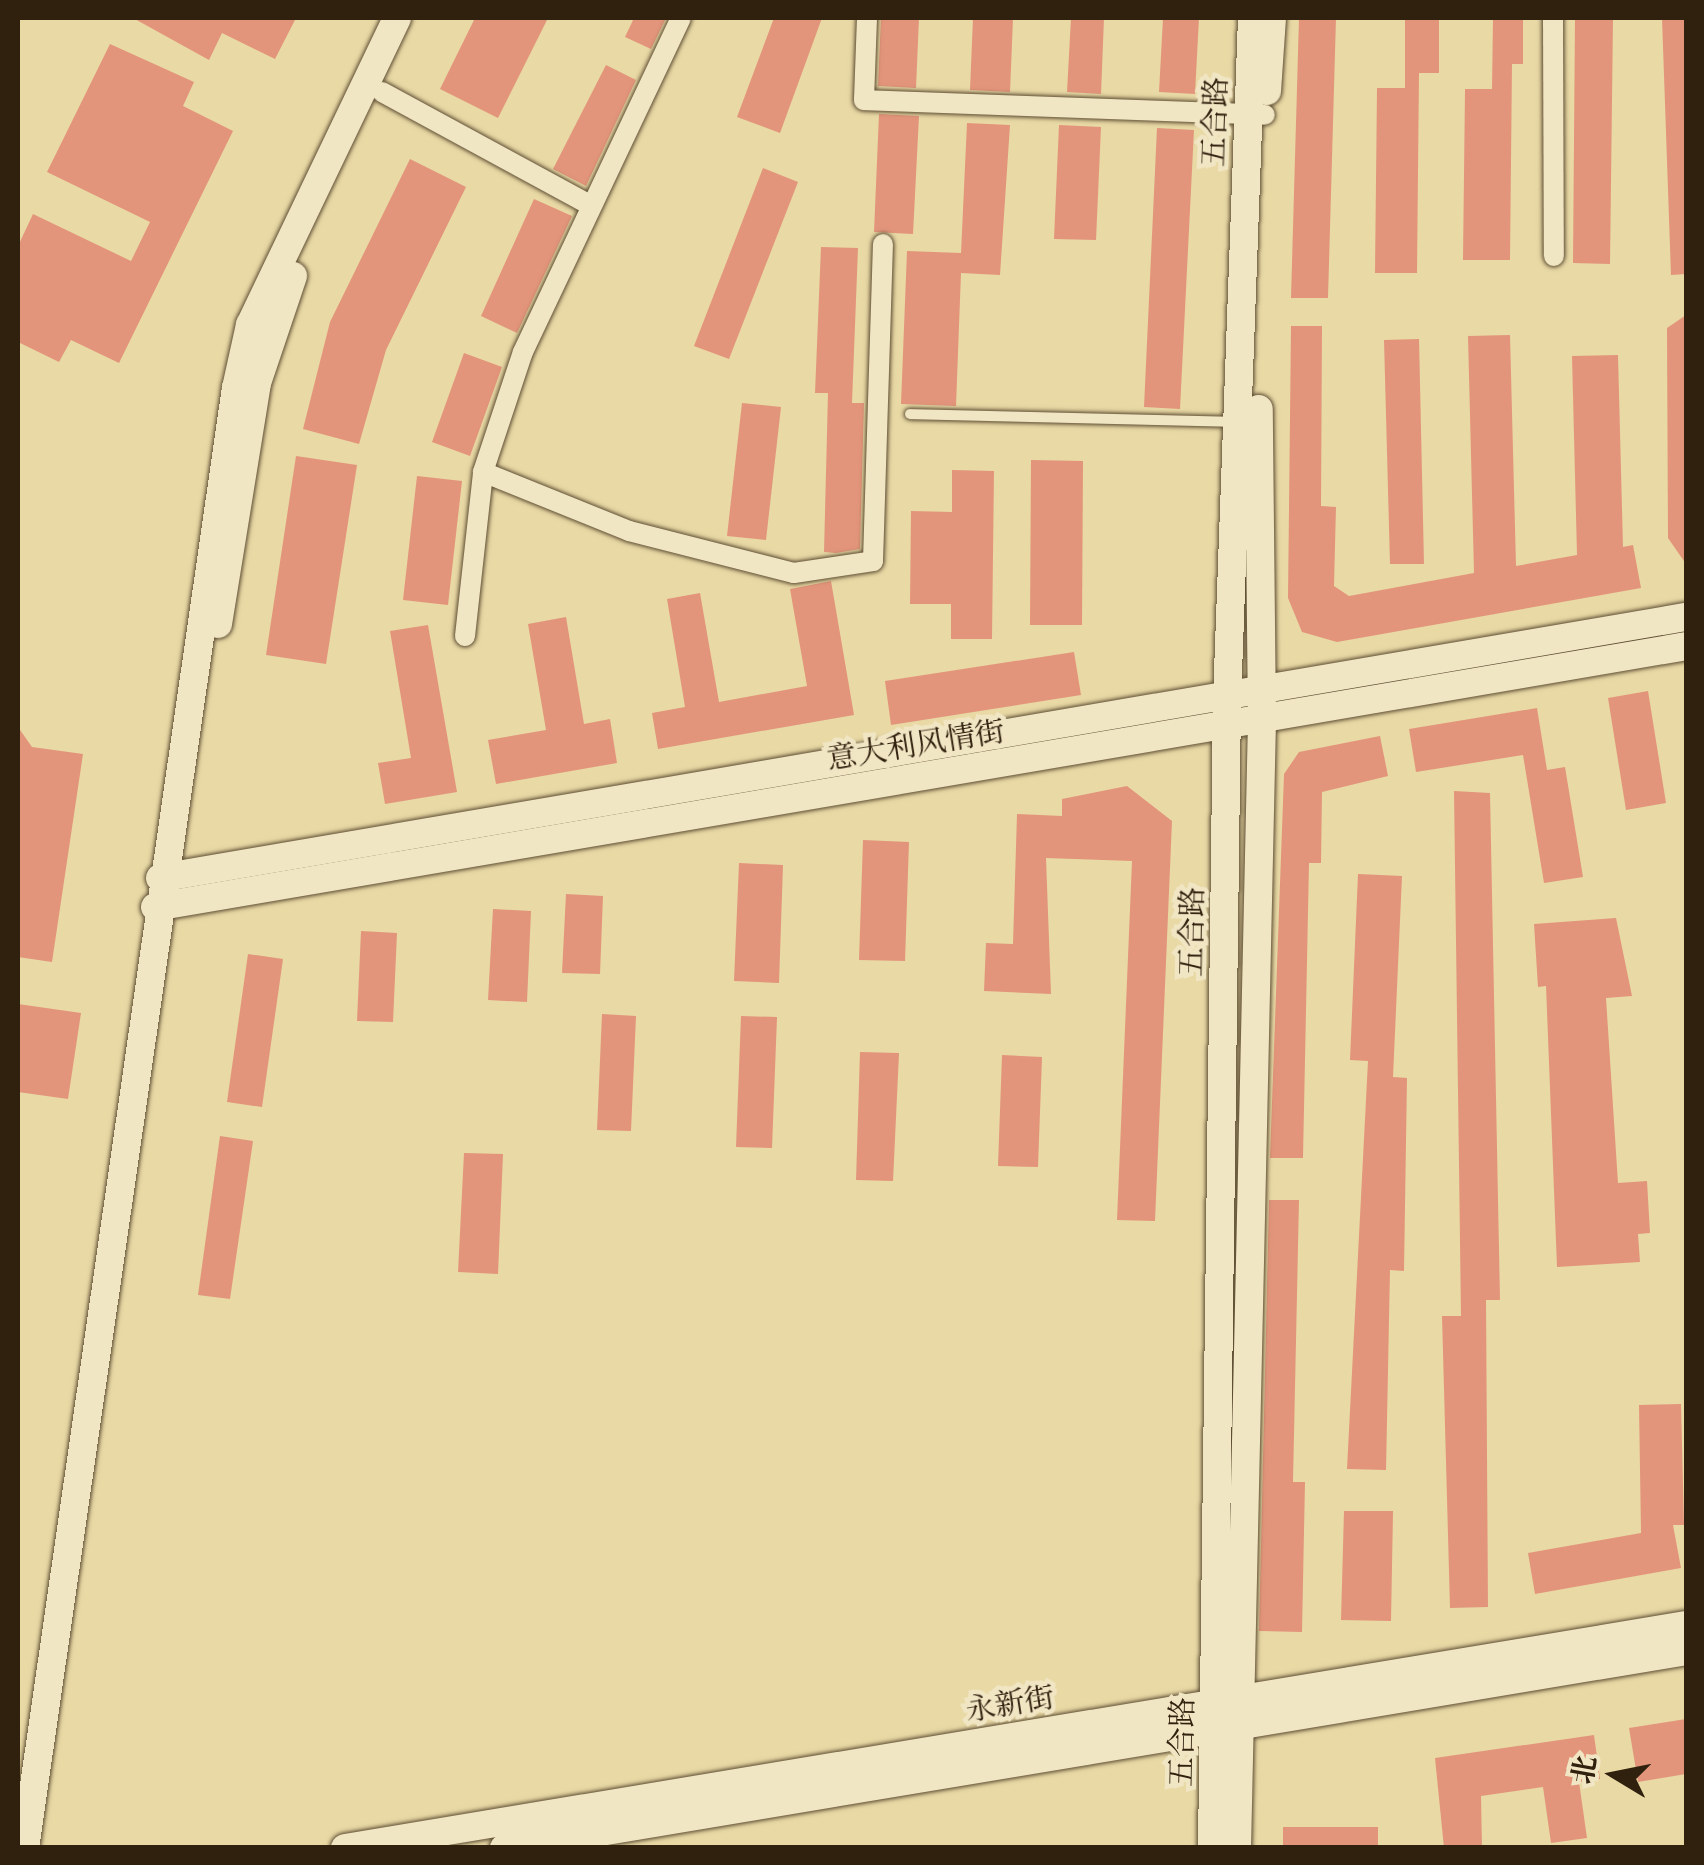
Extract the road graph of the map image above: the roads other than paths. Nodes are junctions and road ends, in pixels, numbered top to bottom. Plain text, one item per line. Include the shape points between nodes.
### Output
1 (397, 18) edge
2 (418, 18) edge
3 (681, 18) edge
4 (866, 18) edge
5 (1252, 18) edge
6 (1272, 18) edge
7 (1553, 18) edge
8 (382, 92) junction
9 (1256, 115) junction
10 (588, 204) junction
11 (883, 244) dead end
12 (1554, 256) dead end
13 (910, 414) dead end
14 (1241, 422) junction
15 (483, 472) junction
16 (1686, 616) edge
17 (465, 636) dead end
18 (1686, 646) edge
19 (1261, 707) junction
20 (1227, 713) junction
21 (166, 891) junction
22 (1686, 1625) edge
23 (1686, 1651) edge
24 (1229, 1714) junction
25 (25, 1848) edge
26 (43, 1848) edge
27 (345, 1848) edge
28 (504, 1848) edge
29 (1212, 1848) edge
30 (1237, 1848) edge

1 - 21 street via 250,325
2 - 8 street
3 - 10 street
4 - 9 street via 864,100
5 - 9 street, 五合路
6 - 9 street, 五合路
7 - 12 street
8 - 10 street
8 - 21 street via 283,298 257,383
9 - 14 street, 五合路
9 - 19 street, 五合路
10 - 15 street
11 - 15 street via 873,561 794,573 629,531
13 - 14 lane
14 - 20 street, 五合路
15 - 17 street
16 - 19 street, 意大利风情街
18 - 19 street, 意大利风情街
19 - 20 street, 意大利风情街
19 - 24 street, 五合路
20 - 21 street, 意大利风情街
20 - 24 street, 五合路
21 - 25 street
21 - 26 street
22 - 24 street, 永新街
23 - 24 street, 永新街
24 - 27 street, 永新街
24 - 28 street, 永新街
24 - 29 street, 五合路
24 - 30 street, 五合路

